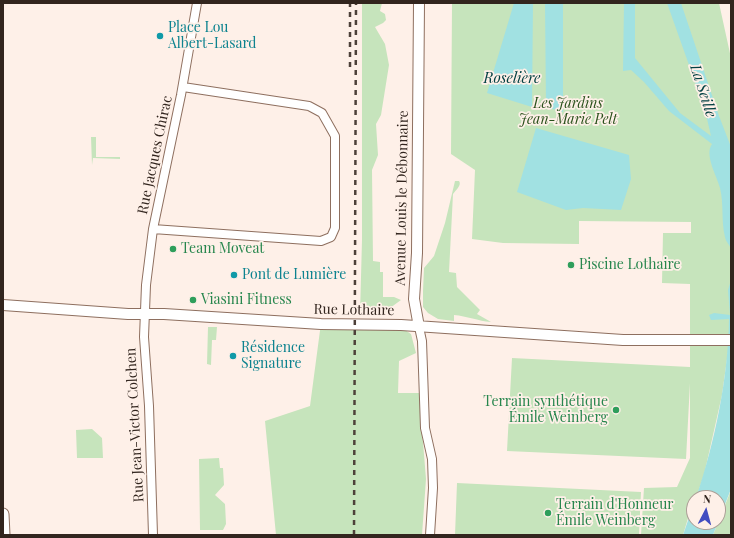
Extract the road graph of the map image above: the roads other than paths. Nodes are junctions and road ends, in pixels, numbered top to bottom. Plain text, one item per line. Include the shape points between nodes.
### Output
1 (198, 3) edge
2 (419, 3) edge
3 (182, 87) junction
4 (153, 230) junction
5 (3, 305) edge
6 (145, 314) junction
7 (419, 327) junction
8 (731, 340) edge
9 (3, 514) edge
10 (4, 535) edge
11 (154, 535) edge
12 (430, 535) edge

1 - 3 street, Rue Jacques Chirac
2 - 7 street, Avenue Louis le Débonnaire via 417,253 414,299
3 - 4 street, Rue Jacques Chirac
3 - 4 street via 308,106 322,113 336,136 334,232 325,241 321,241
4 - 6 street, Rue Jacques Chirac
5 - 6 street, Rue Lothaire
6 - 7 street, Rue Lothaire
6 - 11 street, Rue Jean-Victor Colchen
7 - 8 street, Rue Lothaire via 623,340
7 - 12 street, Avenue Louis le Débonnaire via 422,341 425,428 432,459
9 - 10 main road

